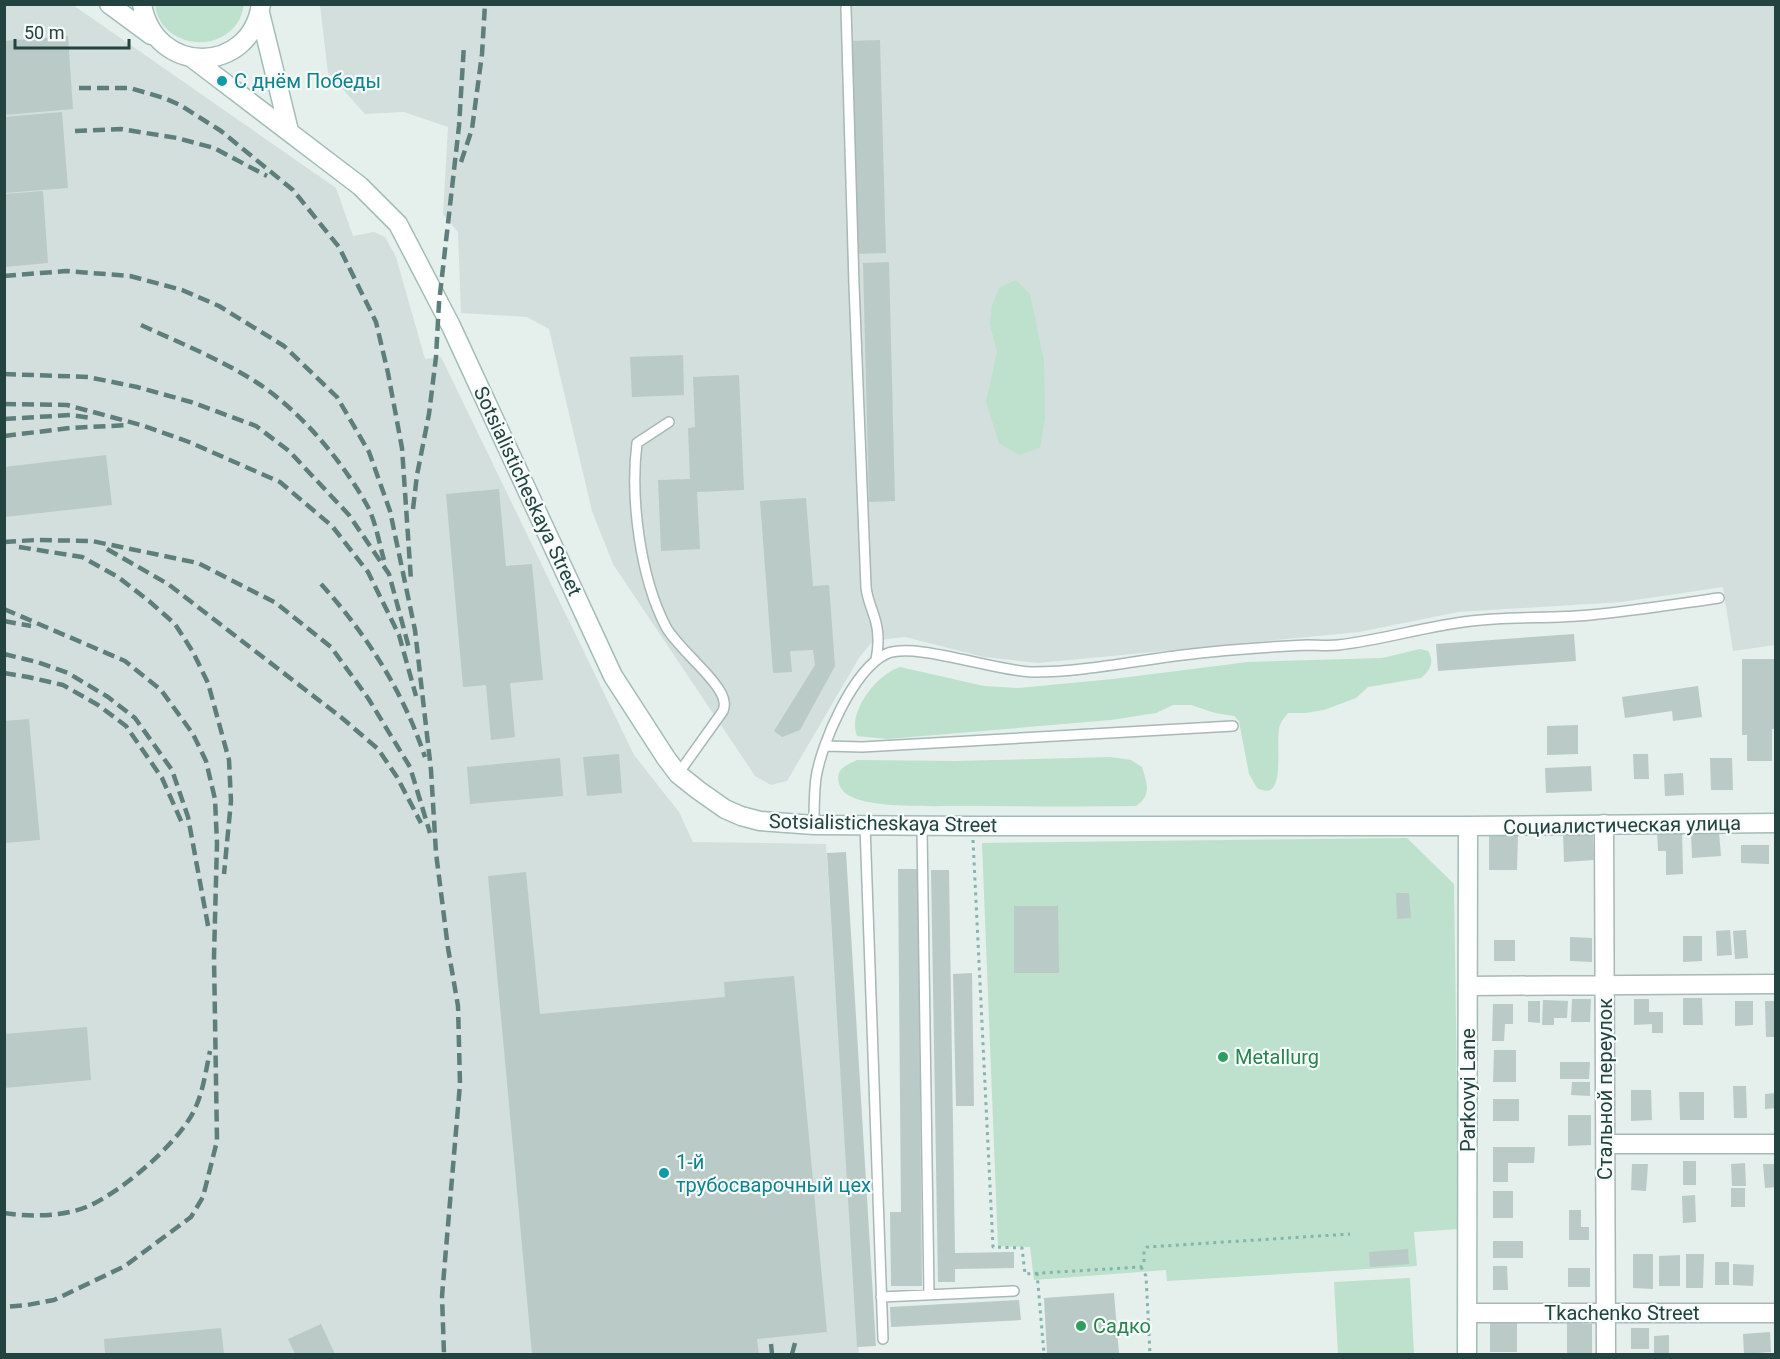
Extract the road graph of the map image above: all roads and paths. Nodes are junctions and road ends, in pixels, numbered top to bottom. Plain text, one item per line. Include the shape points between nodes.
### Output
1 (109, 4) edge
2 (142, 4) edge
3 (846, 8) dead end
4 (260, 9) edge
5 (165, 47) junction
6 (192, 58) junction
7 (289, 131) junction
8 (669, 422) dead end
9 (1719, 598) dead end
10 (876, 660) junction
11 (1233, 726) dead end
12 (825, 746) junction
13 (678, 774) junction
14 (1776, 823) edge
15 (1604, 824) junction
16 (814, 825) junction
17 (865, 825) junction
18 (973, 826) junction
19 (1468, 826) junction
20 (922, 829) dead end
21 (1776, 984) edge
22 (1605, 985) junction
23 (1468, 986) junction
24 (1605, 1144) junction
25 (1776, 1144) edge
26 (1350, 1234) dead end
27 (1141, 1266) junction
28 (1037, 1273) junction
29 (1014, 1291) dead end
30 (929, 1295) junction
31 (881, 1297) junction
32 (1468, 1313) junction
33 (1606, 1313) junction
34 (1776, 1313) edge
35 (883, 1339) dead end
36 (1044, 1354) edge
37 (1150, 1354) edge
38 (1467, 1354) edge
39 (1606, 1354) edge

1 - 5 street
2 - 5 street via 153,34
3 - 10 lane via 866,587 877,627
4 - 6 street via 253,29 242,43 227,53
4 - 7 street
5 - 6 street
6 - 7 street, Sotsialisticheskaya Street
7 - 13 street, Sotsialisticheskaya Street via 360,186 398,224 451,326 613,676
8 - 13 lane via 637,443 634,463 641,550 651,591 667,628 714,681 725,700 723,711
9 - 10 lane via 1589,615 1473,621 1336,645 1185,654 1075,669 1032,672 904,651
10 - 12 lane via 856,683 830,729
11 - 12 lane
12 - 16 lane via 816,779
13 - 16 street, Sotsialisticheskaya Street via 711,800 741,816
14 - 15 street, Социалистическая улица
15 - 19 street, Социалистическая улица
15 - 22 street, Стальной переулок
16 - 17 street, Sotsialisticheskaya Street
17 - 18 street, Sotsialisticheskaya Street
17 - 31 lane
18 - 19 street, Sotsialisticheskaya Street
18 - 28 path via 993,1247 1022,1248 1025,1274
19 - 23 street, Parkovyi Lane
20 - 30 lane
21 - 22 street
22 - 23 street
22 - 24 street, Стальной переулок
23 - 32 street, Parkovyi Lane
24 - 25 street
24 - 33 street, Стальной переулок
26 - 27 path via 1146,1247
27 - 28 path
27 - 37 path via 1146,1276
28 - 36 path
29 - 30 lane
30 - 31 lane
31 - 35 lane
32 - 33 street, Tkachenko Street
32 - 38 street, Parkovyi Lane
33 - 34 street, Tkachenko Street
33 - 39 street, Стальной переулок

